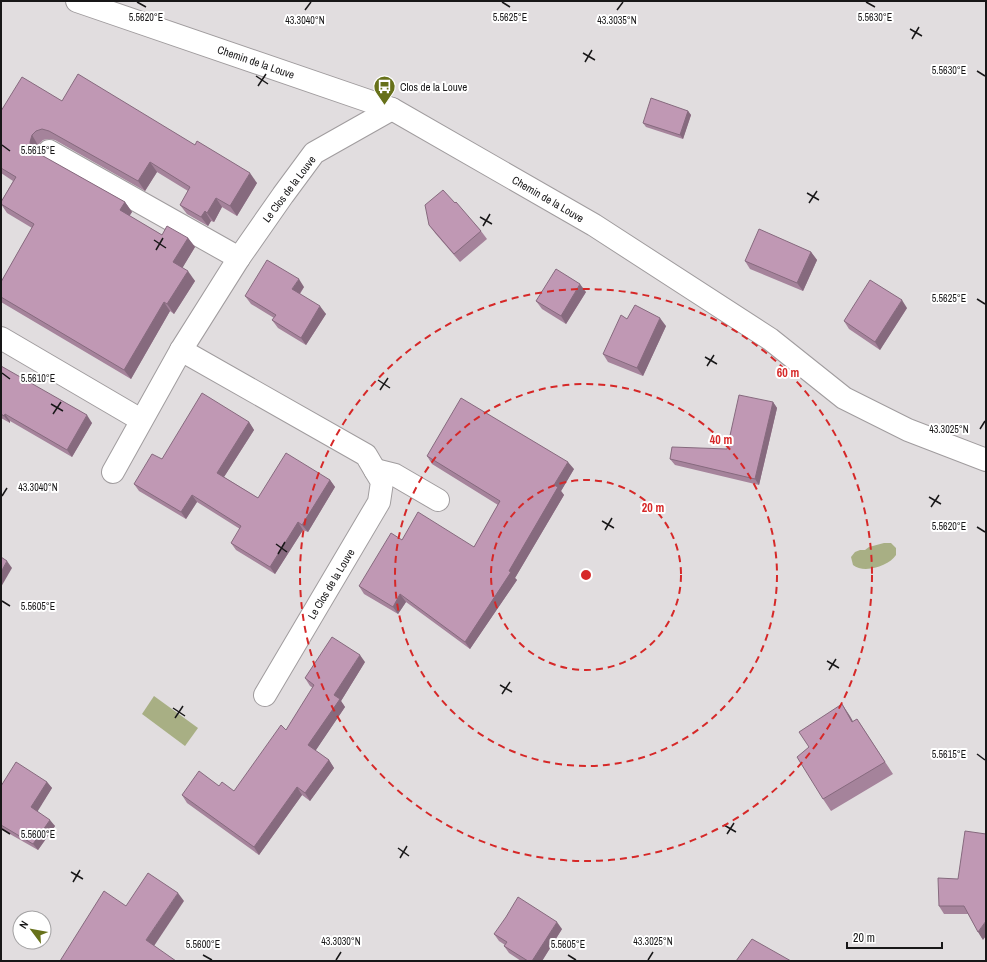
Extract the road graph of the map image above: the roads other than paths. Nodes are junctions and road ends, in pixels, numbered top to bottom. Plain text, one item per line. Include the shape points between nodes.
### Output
1 (77, 1) edge
2 (392, 109) junction
3 (50, 151) edge
4 (239, 258) junction
5 (1, 338) edge
6 (181, 350) junction
7 (141, 420) junction
8 (986, 460) edge
9 (375, 470) junction
10 (113, 472) dead end
11 (438, 500) dead end
12 (265, 695) dead end

1 - 2 street, Chemin de la Louve
2 - 4 street, Le Clos de la Louve via 314,153
2 - 8 street, Chemin de la Louve via 594,225 770,339 844,398 908,430
3 - 4 street
4 - 6 street, Le Clos de la Louve
5 - 7 street
6 - 7 street, Le Clos de la Louve
6 - 9 street, Le Clos de la Louve via 366,455
7 - 10 street, Le Clos de la Louve
9 - 11 street via 395,475
9 - 12 street, Le Clos de la Louve via 382,482 379,502

